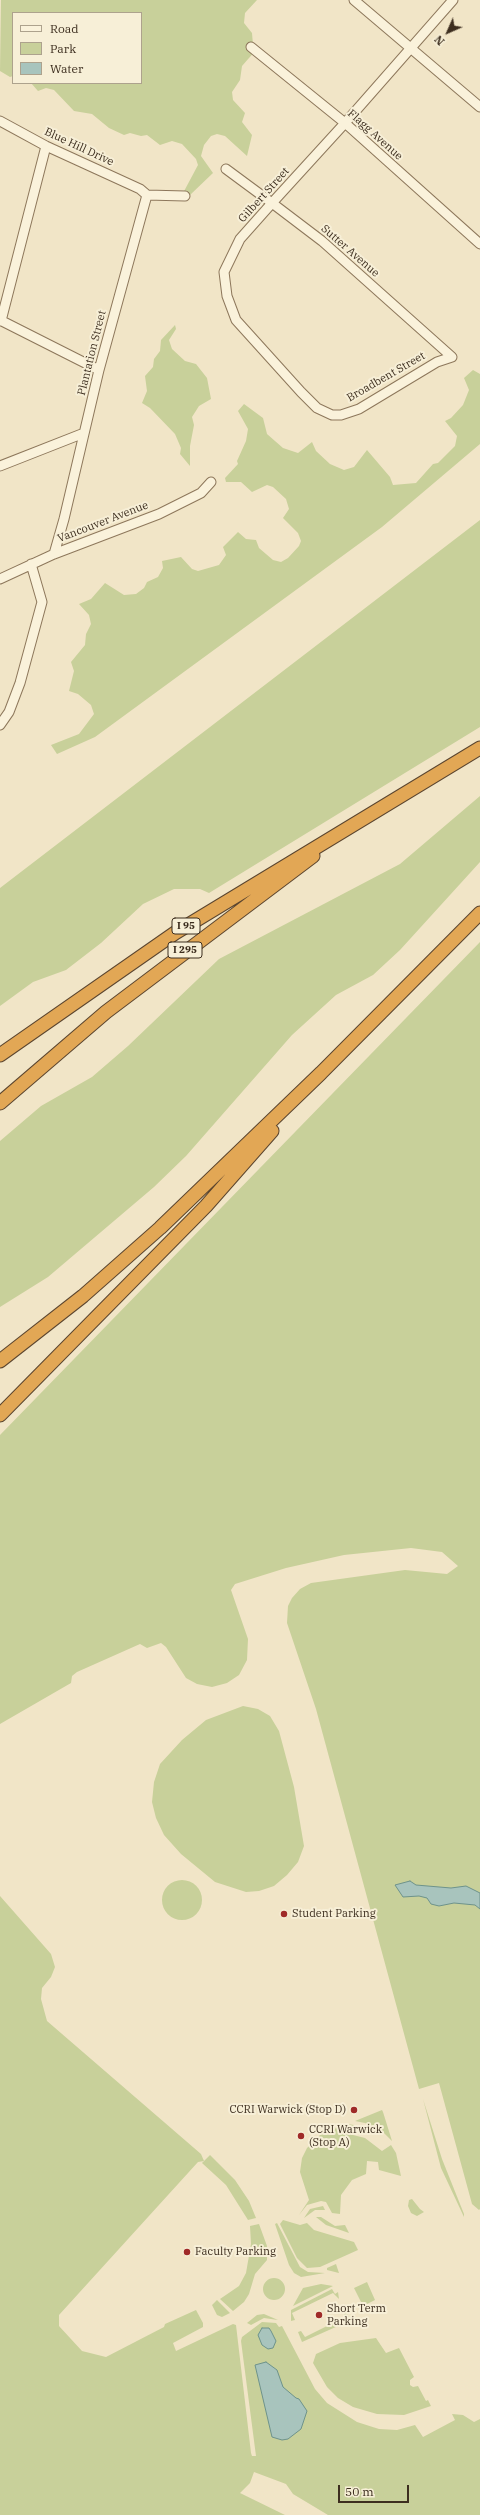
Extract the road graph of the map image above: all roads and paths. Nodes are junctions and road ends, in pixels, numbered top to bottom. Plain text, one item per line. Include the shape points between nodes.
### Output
1 (354, 0) edge
2 (453, 0) edge
3 (252, 47) dead end
4 (410, 49) junction
5 (480, 107) edge
6 (0, 121) edge
7 (345, 123) junction
8 (46, 146) junction
9 (226, 169) dead end
10 (147, 195) junction
11 (185, 196) dead end
12 (272, 203) junction
13 (480, 244) edge
14 (1, 320) edge
15 (452, 357) joint
16 (99, 370) junction
17 (332, 415) joint
18 (84, 433) junction
19 (0, 466) edge
20 (212, 482) dead end
21 (54, 554) junction
22 (31, 564) junction
23 (0, 579) edge
24 (0, 725) edge
25 (480, 748) edge
26 (379, 808) junction
27 (480, 913) edge
28 (0, 1055) edge
29 (321, 1073) junction
30 (0, 1103) edge
31 (0, 1361) edge
32 (0, 1415) edge

1 - 4 street
2 - 4 street, Gilbert Street
3 - 7 street, Flagg Avenue
4 - 5 street
4 - 7 street, Gilbert Street
6 - 8 street, Blue Hill Drive
7 - 12 street, Gilbert Street
7 - 13 street, Flagg Avenue
8 - 10 street, Blue Hill Drive via 140,189
8 - 14 street
9 - 12 street, Sutter Avenue
10 - 11 street
10 - 16 street, Plantation Street
12 - 15 street, Sutter Avenue via 322,241
12 - 17 street, Gilbert Street via 240,239 231,256 224,272 227,296 236,320 317,408
14 - 16 street
15 - 17 street, Broadbent Street via 436,362 358,409 341,415
16 - 18 street, Plantation Street
18 - 19 street
18 - 21 street, Plantation Street
20 - 21 street, Vancouver Avenue via 201,493 159,514
21 - 22 street, Vancouver Avenue
22 - 23 street, Vancouver Avenue
22 - 24 street via 42,602 20,683 9,712
25 - 26 highway, I 95
26 - 28 highway, I 95 via 170,937
26 - 30 highway, I 295 via 127,995 46,1061
27 - 29 highway
29 - 31 highway via 119,1265
29 - 32 highway via 206,1206

